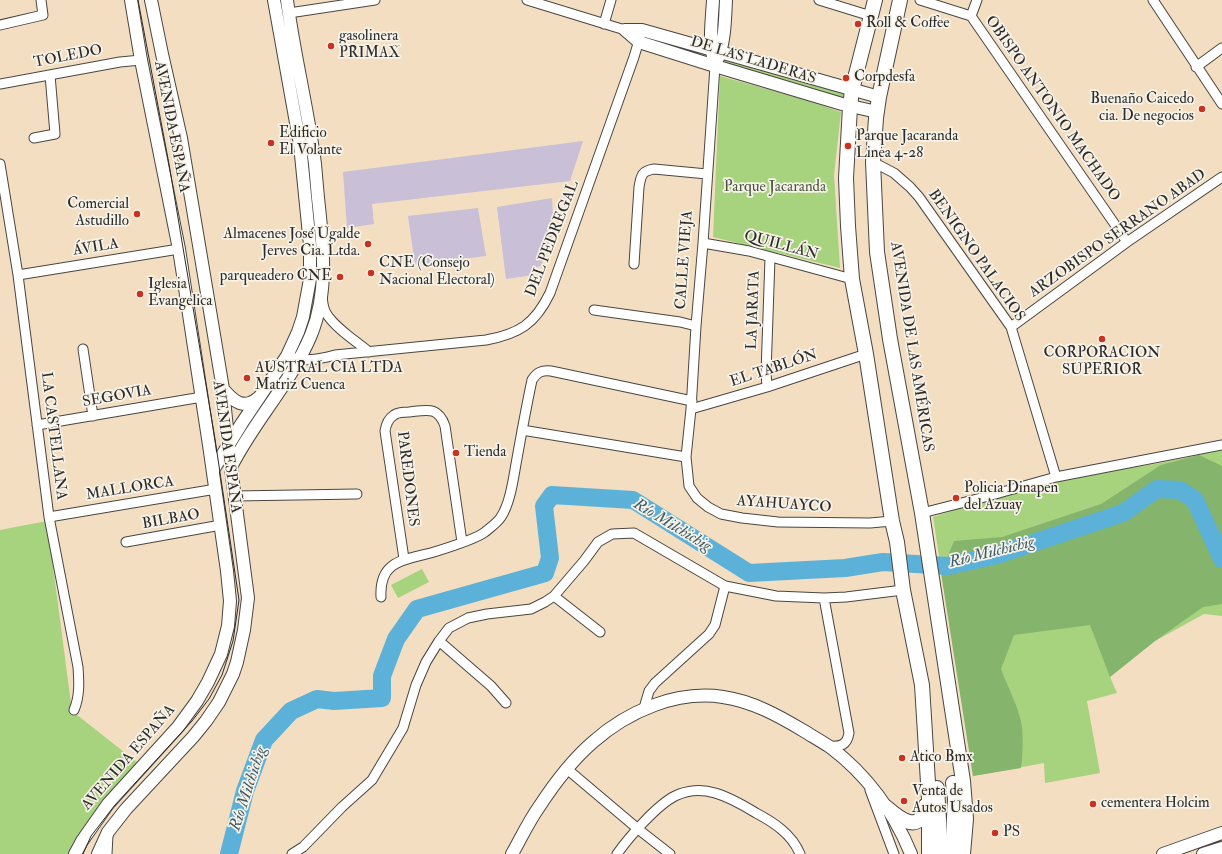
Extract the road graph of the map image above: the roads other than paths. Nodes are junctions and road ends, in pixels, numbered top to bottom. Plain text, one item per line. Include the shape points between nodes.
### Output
1 (41, 0) edge
2 (131, 0) edge
3 (151, 0) edge
4 (274, 0) edge
5 (287, 0) edge
6 (375, 0) edge
7 (527, 0) edge
8 (611, 0) edge
9 (713, 0) edge
10 (726, 0) edge
11 (819, 0) edge
12 (875, 0) edge
13 (900, 0) edge
14 (920, 0) edge
15 (977, 0) edge
16 (1153, 0) edge
17 (289, 13) junction
18 (276, 16) junction
19 (871, 16) junction
20 (970, 16) junction
21 (604, 24) junction
22 (0, 25) edge
23 (625, 30) junction
24 (642, 30) junction
25 (639, 42) junction
26 (1222, 48) edge
27 (716, 51) junction
28 (141, 60) junction
29 (715, 66) junction
30 (1196, 67) junction
31 (50, 75) junction
32 (0, 84) edge
33 (852, 90) junction
34 (879, 97) junction
35 (1222, 104) edge
36 (850, 107) junction
37 (877, 112) junction
38 (308, 121) junction
39 (296, 124) junction
40 (34, 138) dead end
41 (873, 162) junction
42 (0, 164) edge
43 (707, 174) junction
44 (1222, 177) edge
45 (1127, 242) junction
46 (703, 243) junction
47 (179, 249) junction
48 (770, 258) junction
49 (634, 264) dead end
50 (18, 275) junction
51 (852, 279) junction
52 (322, 295) junction
53 (594, 310) dead end
54 (696, 326) junction
55 (1011, 327) junction
56 (83, 349) dead end
57 (369, 352) junction
58 (866, 354) junction
59 (293, 358) junction
60 (767, 387) junction
61 (223, 389) junction
62 (261, 396) junction
63 (202, 397) junction
64 (691, 405) junction
65 (93, 416) junction
66 (37, 425) junction
67 (522, 430) junction
68 (229, 445) junction
69 (1222, 445) edge
70 (686, 457) junction
71 (231, 468) junction
72 (213, 470) junction
73 (1056, 477) junction
74 (216, 489) junction
75 (357, 494) dead end
76 (235, 496) junction
77 (922, 513) junction
78 (49, 517) junction
79 (892, 521) junction
80 (221, 525) junction
81 (126, 542) dead end
82 (462, 542) junction
83 (404, 559) junction
84 (725, 586) junction
85 (554, 596) junction
86 (904, 596) junction
87 (381, 597) dead end
88 (824, 598) junction
89 (600, 632) dead end
90 (439, 642) junction
91 (506, 703) dead end
92 (644, 708) junction
93 (74, 710) dead end
94 (829, 746) junction
95 (567, 769) junction
96 (867, 781) junction
97 (929, 799) junction
98 (886, 807) junction
99 (638, 829) junction
100 (108, 832) junction
101 (1222, 833) edge
102 (1222, 848) edge
103 (909, 849) edge
104 (952, 853) edge
105 (75, 854) edge
106 (98, 854) edge
107 (107, 854) edge
108 (292, 854) edge
109 (512, 854) edge
110 (617, 854) edge
111 (670, 854) edge
112 (800, 854) edge
113 (894, 854) edge
114 (915, 854) edge
115 (1163, 854) edge
116 (1203, 854) edge

1 - 22 street via 43,15
2 - 28 main road, AVENIDA ESPAÑA
3 - 61 main road, AVENIDA ESPAÑA via 181,138
4 - 18 main road
5 - 17 main road
6 - 17 street
7 - 21 street, DE LAS LADERAS
8 - 21 street
9 - 27 main road, CALLE VIEJA
10 - 27 main road, CALLE VIEJA
11 - 19 street
12 - 19 main road
13 - 34 main road, AVENIDA DE LAS AMÉRICAS
14 - 20 street, OBISPO ANTONIO MACHADO
15 - 20 street
16 - 30 street
17 - 18 main road
17 - 38 main road
18 - 39 main road
19 - 33 main road
20 - 45 street, OBISPO ANTONIO MACHADO
21 - 23 street, DE LAS LADERAS
23 - 24 main road, DE LAS LADERAS
23 - 25 main road, DE LAS LADERAS
24 - 25 street, DEL PEDREGAL
24 - 27 main road, DE LAS LADERAS
25 - 29 main road, DE LAS LADERAS
25 - 57 street, DEL PEDREGAL via 550,293 537,315 514,332 486,340
26 - 30 street
27 - 29 main road, CALLE VIEJA
27 - 33 main road, DE LAS LADERAS
28 - 31 street, TOLEDO
28 - 47 main road, AVENIDA ESPAÑA
29 - 36 main road, DE LAS LADERAS
29 - 43 street, CALLE VIEJA
30 - 35 street
31 - 32 street, TOLEDO
31 - 40 street via 55,134
33 - 34 main road, DE LAS LADERAS
33 - 36 main road
34 - 37 main road, AVENIDA DE LAS AMÉRICAS
36 - 37 main road, DE LAS LADERAS
36 - 51 main road via 846,178
37 - 41 main road, AVENIDA DE LAS AMÉRICAS
38 - 39 main road
38 - 52 main road via 320,215
39 - 59 main road via 309,232 310,279
41 - 55 street, BENIGNO PALACIOS via 894,173 919,197
41 - 77 main road, AVENIDA DE LAS AMÉRICAS via 877,252 883,296
42 - 50 street, LA CASTELLANA
43 - 46 street, CALLE VIEJA
43 - 49 street via 654,169 647,170 640,176
44 - 45 street, ARZOBISPO SERRANO ABAD
45 - 55 street, ARZOBISPO SERRANO ABAD
46 - 48 street, QUILLÁN via 749,251
46 - 54 street, CALLE VIEJA
47 - 50 street, ÁVILA
47 - 63 main road, AVENIDA ESPAÑA
48 - 51 street, QUILLÁN
48 - 60 street, LA JARATA
50 - 66 street, LA CASTELLANA
51 - 58 main road
52 - 57 street via 324,307 330,318
52 - 59 main road via 314,325
53 - 54 street
54 - 64 street, CALLE VIEJA
55 - 73 street, BENIGNO PALACIOS
56 - 65 street
57 - 59 street, DEL PEDREGAL via 319,358
58 - 60 street, EL TABLÓN
58 - 79 main road
59 - 62 main road
59 - 71 main road via 277,395
60 - 64 street, EL TABLÓN
61 - 62 main road via 240,403 252,403
61 - 68 main road, AVENIDA ESPAÑA
62 - 68 main road
63 - 65 street, SEGOVIA
63 - 72 main road, AVENIDA ESPAÑA
64 - 67 street, EL TABLÓN via 551,371 540,372 532,380
64 - 70 street, CALLE VIEJA
65 - 66 street, SEGOVIA
66 - 78 street, LA CASTELLANA
67 - 70 street
67 - 82 street via 510,497 501,518 484,533
68 - 71 main road, AVENIDA ESPAÑA
68 - 72 main road
69 - 73 street
70 - 79 street, AYAHUAYCO via 688,486 697,498 721,514 778,522
71 - 76 main road, AVENIDA ESPAÑA
72 - 74 main road, AVENIDA ESPAÑA
73 - 77 street
74 - 78 street, MALLORCA
74 - 80 main road, AVENIDA ESPAÑA
75 - 76 street
76 - 100 main road, AVENIDA ESPAÑA via 248,598 244,630 233,674 206,721
77 - 104 main road, AVENIDA DE LAS AMÉRICAS via 963,781 966,819
78 - 93 street, LA CASTELLANA via 78,667 80,685
79 - 86 main road via 898,542
80 - 81 street, BILBAO
80 - 105 main road, AVENIDA ESPAÑA via 230,601 228,626 221,654 198,701 178,727 108,804
82 - 83 street
82 - 83 street, PAREDONES via 443,420 430,410 394,414 384,431
83 - 87 street via 386,573 380,588
84 - 85 street via 634,533 612,534 598,542
84 - 88 street via 776,596
84 - 92 street via 715,625 710,634 654,683
85 - 89 street
85 - 90 street via 531,608 468,618 450,628
86 - 88 street
86 - 97 main road via 922,685
86 - 104 main road via 915,622 940,820
88 - 94 street via 849,733 845,744
90 - 91 street via 486,681
90 - 108 street via 418,680 403,728 372,780
92 - 94 main road via 678,697 723,697 775,714
92 - 95 main road via 593,741
94 - 96 main road
95 - 99 street
95 - 109 main road via 538,807
96 - 98 main road
96 - 113 street
97 - 98 main road via 925,814 911,823
97 - 104 main road
98 - 103 main road
99 - 110 street
99 - 111 street
99 - 112 street via 676,795 698,790 714,792 770,821 785,832
100 - 106 main road, AVENIDA ESPAÑA
100 - 107 street
101 - 115 main road
102 - 116 main road
103 - 114 main road

